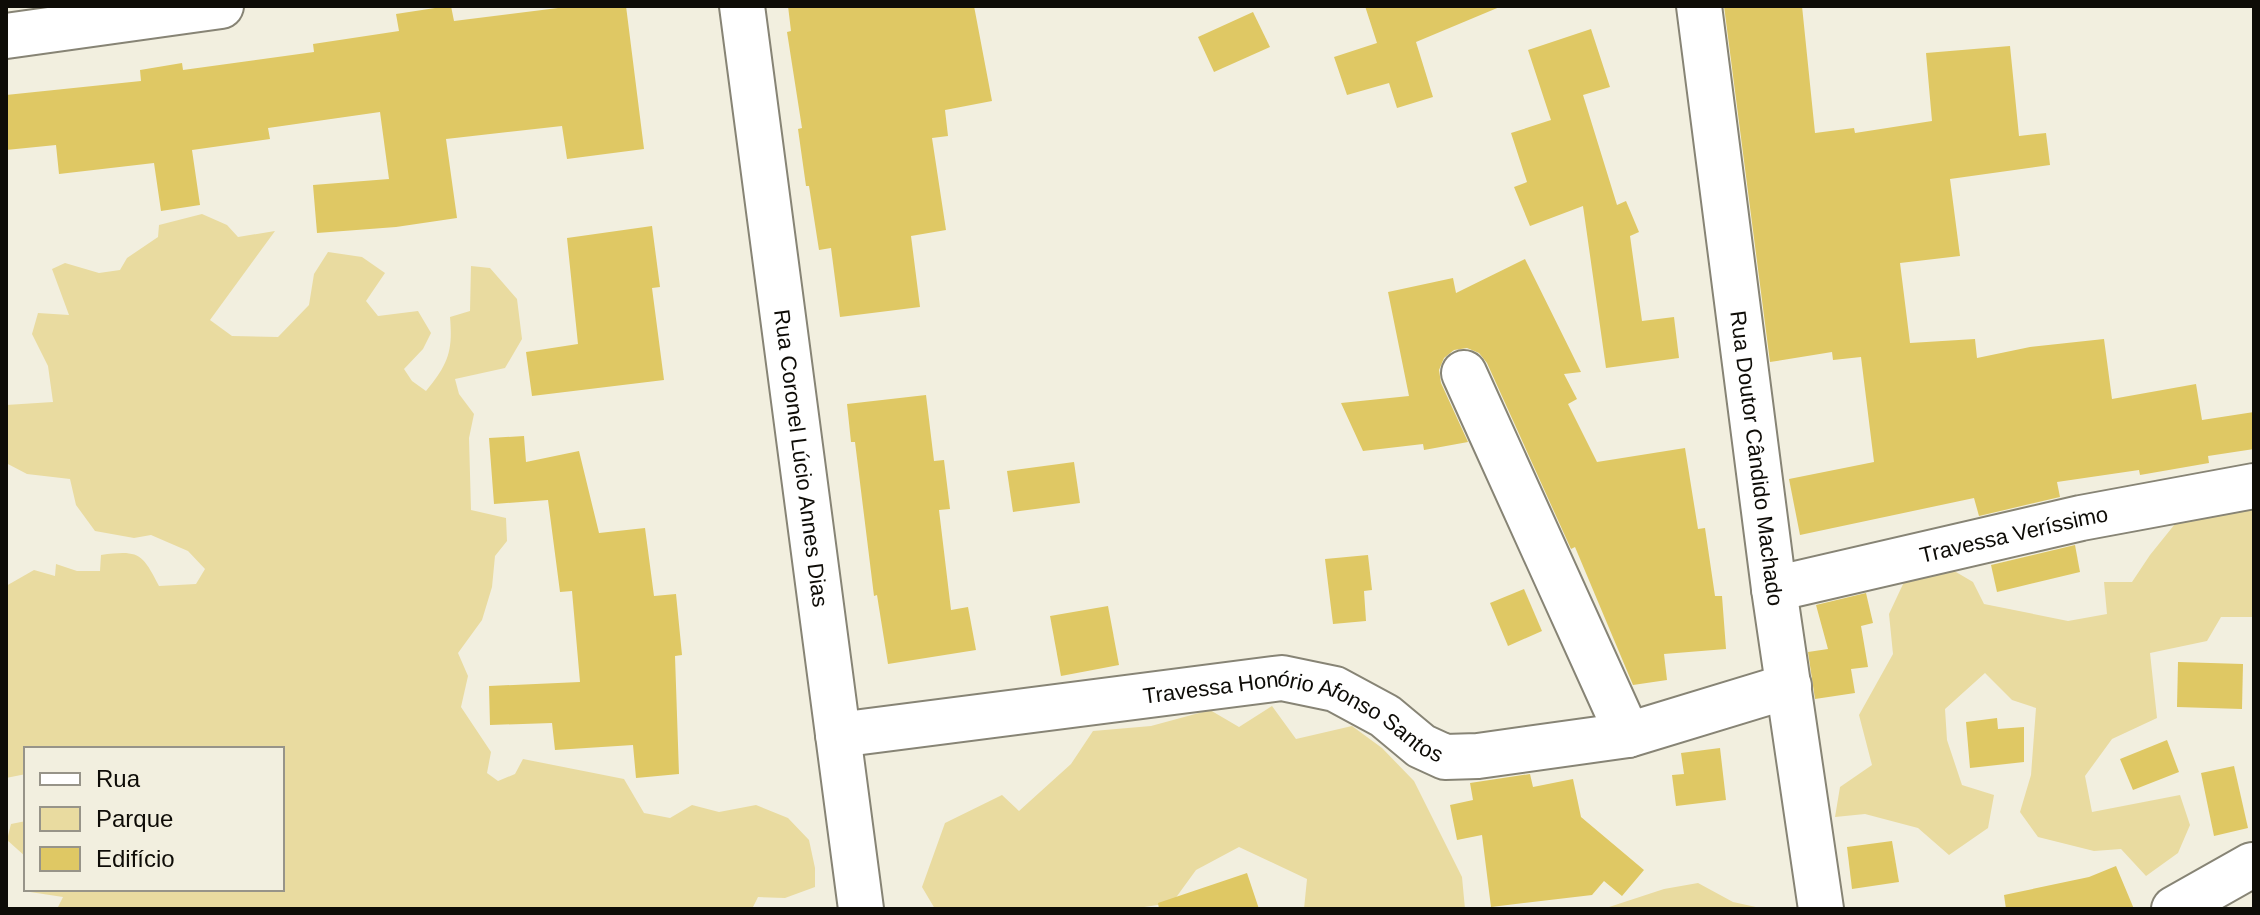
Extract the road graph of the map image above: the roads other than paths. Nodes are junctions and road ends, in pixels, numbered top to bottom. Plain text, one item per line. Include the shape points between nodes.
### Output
1 (221, 6) edge
2 (742, 6) edge
3 (1699, 6) edge
4 (6, 36) edge
5 (1464, 373) dead end
6 (2254, 486) edge
7 (1774, 589) junction
8 (1789, 686) junction
9 (838, 735) junction
10 (1628, 735) junction
11 (2252, 865) dead end
12 (861, 909) edge
13 (1821, 909) edge
14 (2174, 909) edge

1 - 4 street
2 - 9 street, Rua Coronel Lúcio Annes Dias
3 - 7 street, Rua Doutor Cândido Machado
5 - 10 street
6 - 7 street, Travessa Veríssimo via 2081,518
7 - 8 street, Rua Doutor Cândido Machado
8 - 10 street, Travessa Honório Afonso Santos
8 - 13 street, Rua Doutor Cândido Machado
9 - 10 street, Travessa Honório Afonso Santos via 1282,678 1335,689 1445,757
9 - 12 street, Rua Coronel Lúcio Annes Dias
11 - 14 street

